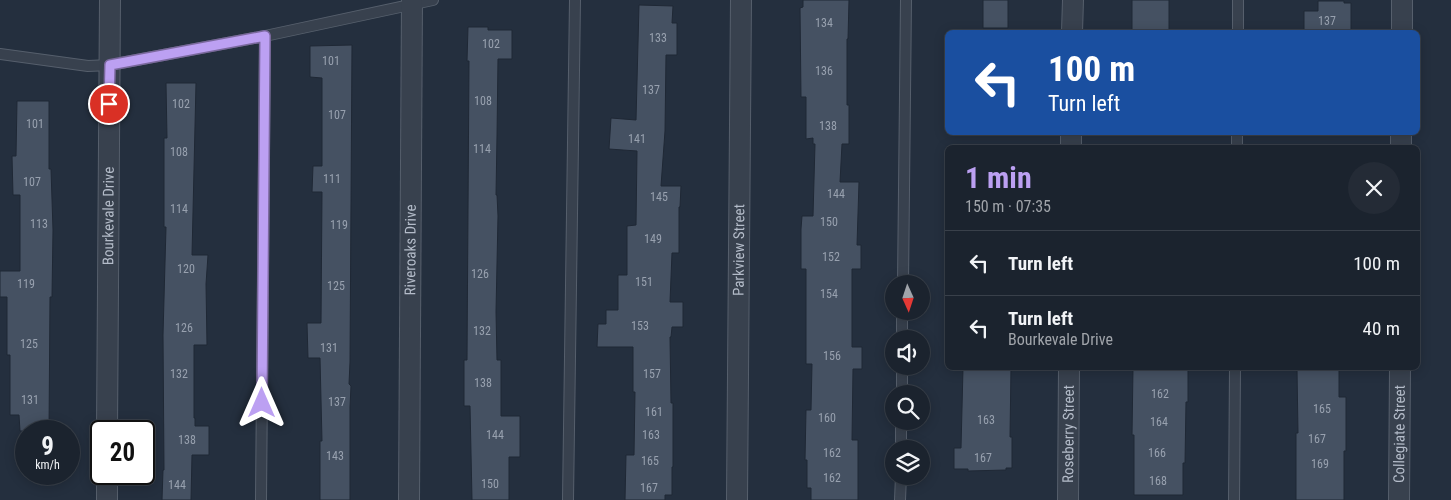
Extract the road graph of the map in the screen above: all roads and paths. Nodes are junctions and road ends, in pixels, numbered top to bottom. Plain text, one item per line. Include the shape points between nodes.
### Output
1 (110, 0) edge
2 (433, 0) edge
3 (575, 0) edge
4 (741, 0) edge
5 (906, 0) edge
6 (1073, 0) edge
7 (1238, 0) edge
8 (1402, 0) edge
9 (412, 2) edge
10 (1072, 30) edge
11 (1238, 30) edge
12 (1402, 30) edge
13 (265, 36) junction
14 (0, 54) edge
15 (110, 65) junction
16 (903, 275) edge
17 (1069, 370) edge
18 (1235, 370) edge
19 (1400, 370) edge
20 (107, 420) edge
21 (107, 485) edge
22 (901, 485) edge
23 (107, 500) edge
24 (261, 500) edge
25 (409, 500) edge
26 (568, 500) edge
27 (737, 500) edge
28 (900, 500) edge
29 (1068, 500) edge
30 (1234, 500) edge
31 (1399, 500) edge

1 - 15 street, Bourkevale Drive
2 - 9 lane
3 - 26 lane
4 - 27 street, Parkview Street
5 - 16 lane
6 - 10 street
7 - 11 lane
8 - 12 street
9 - 13 lane
9 - 25 street, Riveroaks Drive
13 - 15 lane
13 - 24 lane
14 - 15 lane via 88,66
15 - 20 street, Bourkevale Drive
17 - 29 street, Roseberry Street
18 - 30 lane
19 - 31 street, Collegiate Street
21 - 23 street
22 - 28 lane

